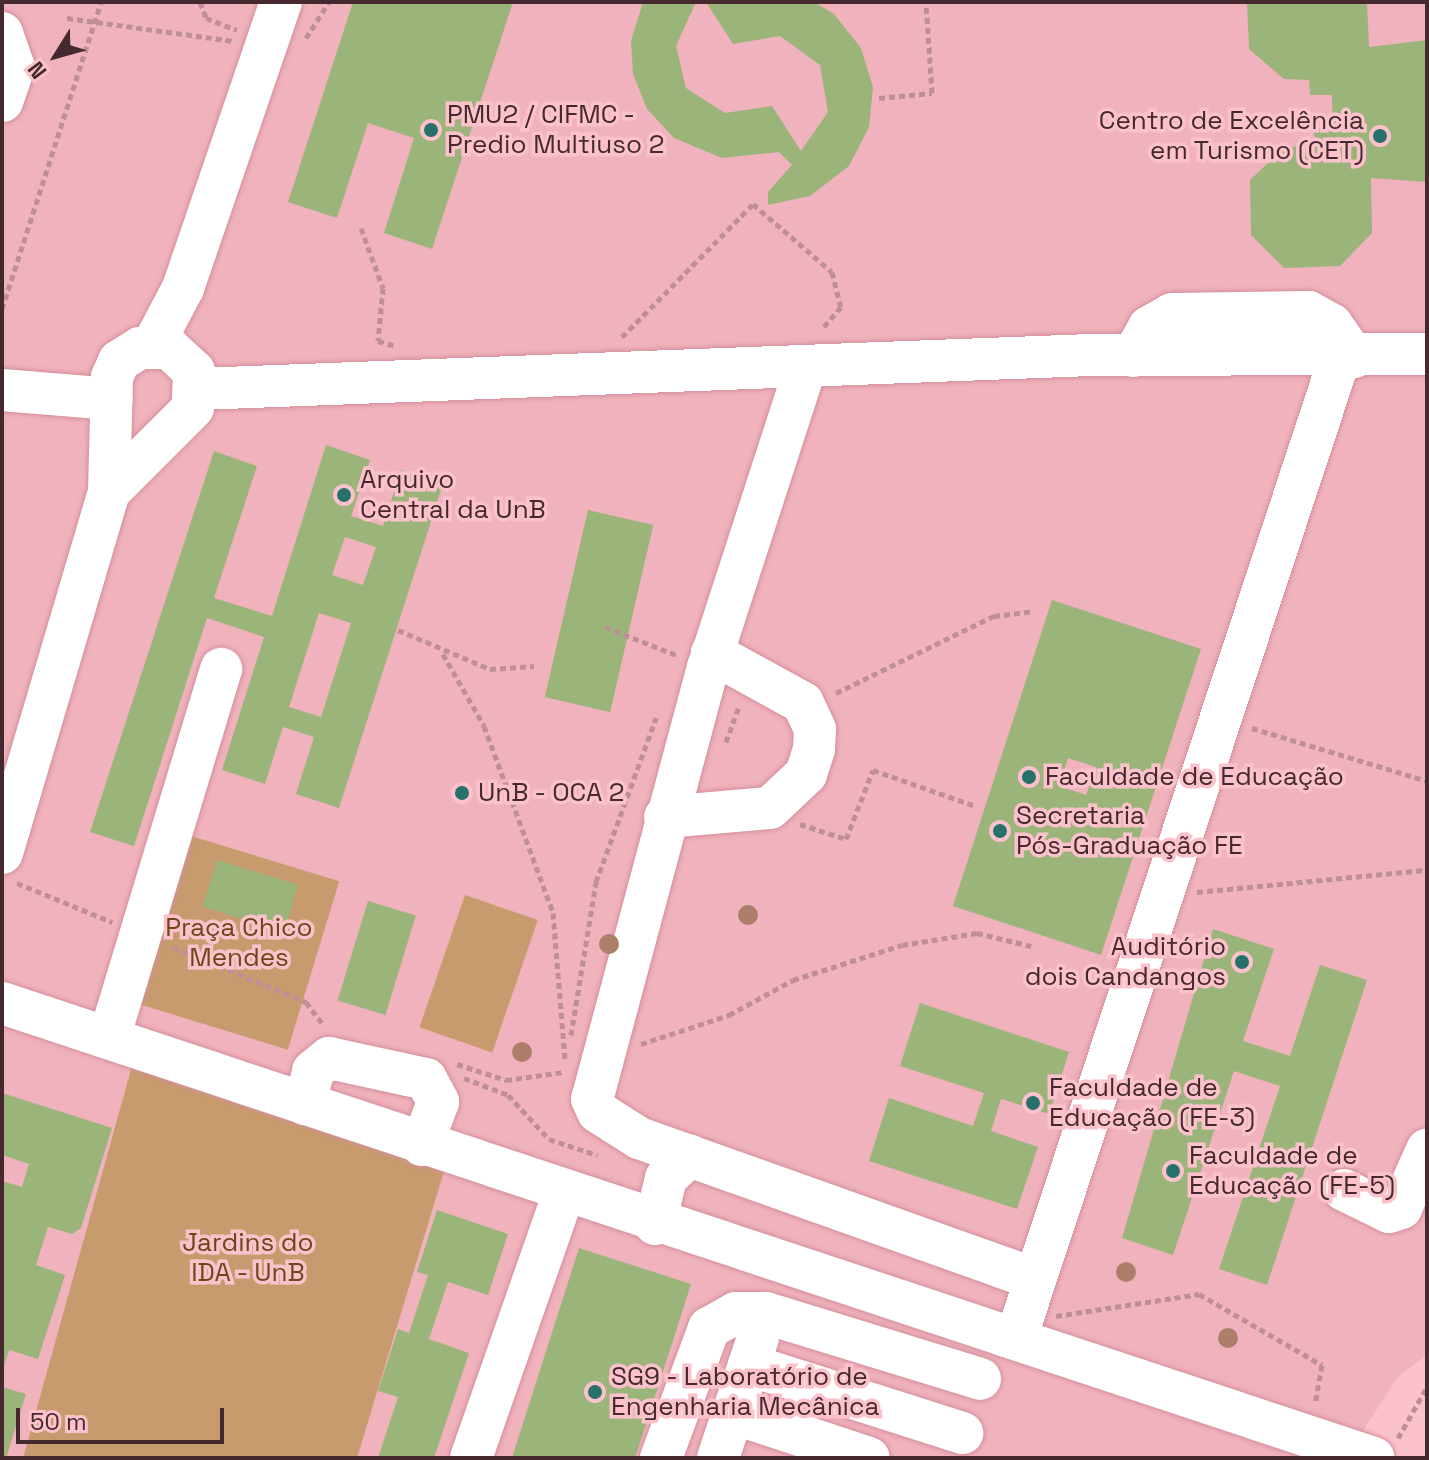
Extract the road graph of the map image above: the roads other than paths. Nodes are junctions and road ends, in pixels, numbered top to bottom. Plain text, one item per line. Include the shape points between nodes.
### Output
1 (281, 2) edge
2 (2, 33) edge
3 (2, 101) edge
4 (1427, 354) edge
5 (809, 355) junction
6 (1347, 357) junction
7 (147, 376) junction
8 (13, 390) edge
9 (163, 432) junction
10 (109, 492) junction
11 (695, 654) junction
12 (221, 669) dead end
13 (665, 817) junction
14 (2, 853) edge
15 (2, 1003) edge
16 (109, 1038) junction
17 (305, 1104) junction
18 (422, 1145) junction
19 (1427, 1150) edge
20 (690, 1156) junction
21 (1344, 1190) dead end
22 (564, 1193) junction
23 (655, 1224) junction
24 (782, 1265) junction
25 (1034, 1279) junction
26 (766, 1313) junction
27 (1006, 1335) junction
28 (749, 1365) junction
29 (980, 1379) junction
30 (733, 1413) junction
31 (958, 1446) edge
32 (1384, 1452) edge
33 (471, 1458) edge
34 (661, 1458) edge
35 (718, 1458) edge
36 (869, 1458) edge

1 - 7 street via 183,288
2 - 3 street via 14,67
4 - 6 street
5 - 6 street
5 - 7 street
5 - 11 street
6 - 25 street via 1218,718
7 - 8 street
7 - 9 street via 136,427
7 - 9 street via 187,416
7 - 10 street
9 - 10 street
10 - 14 street
11 - 13 street
11 - 13 street via 779,685 810,717 814,749 787,798 745,814
12 - 16 street
13 - 20 street via 581,1066 598,1112
15 - 16 street
16 - 17 street
17 - 18 street
17 - 18 street via 313,1071 329,1058 426,1079 438,1102
18 - 22 street
19 - 21 street via 1401,1208 1389,1212
20 - 23 street via 666,1178
20 - 25 street
22 - 23 street
22 - 33 street
23 - 24 street
24 - 26 street
24 - 27 street
25 - 27 street
26 - 28 street
26 - 29 street
26 - 34 street via 736,1313 709,1328
27 - 29 street
27 - 32 street
28 - 30 street
28 - 31 street
29 - 31 street
30 - 35 street
30 - 36 street

